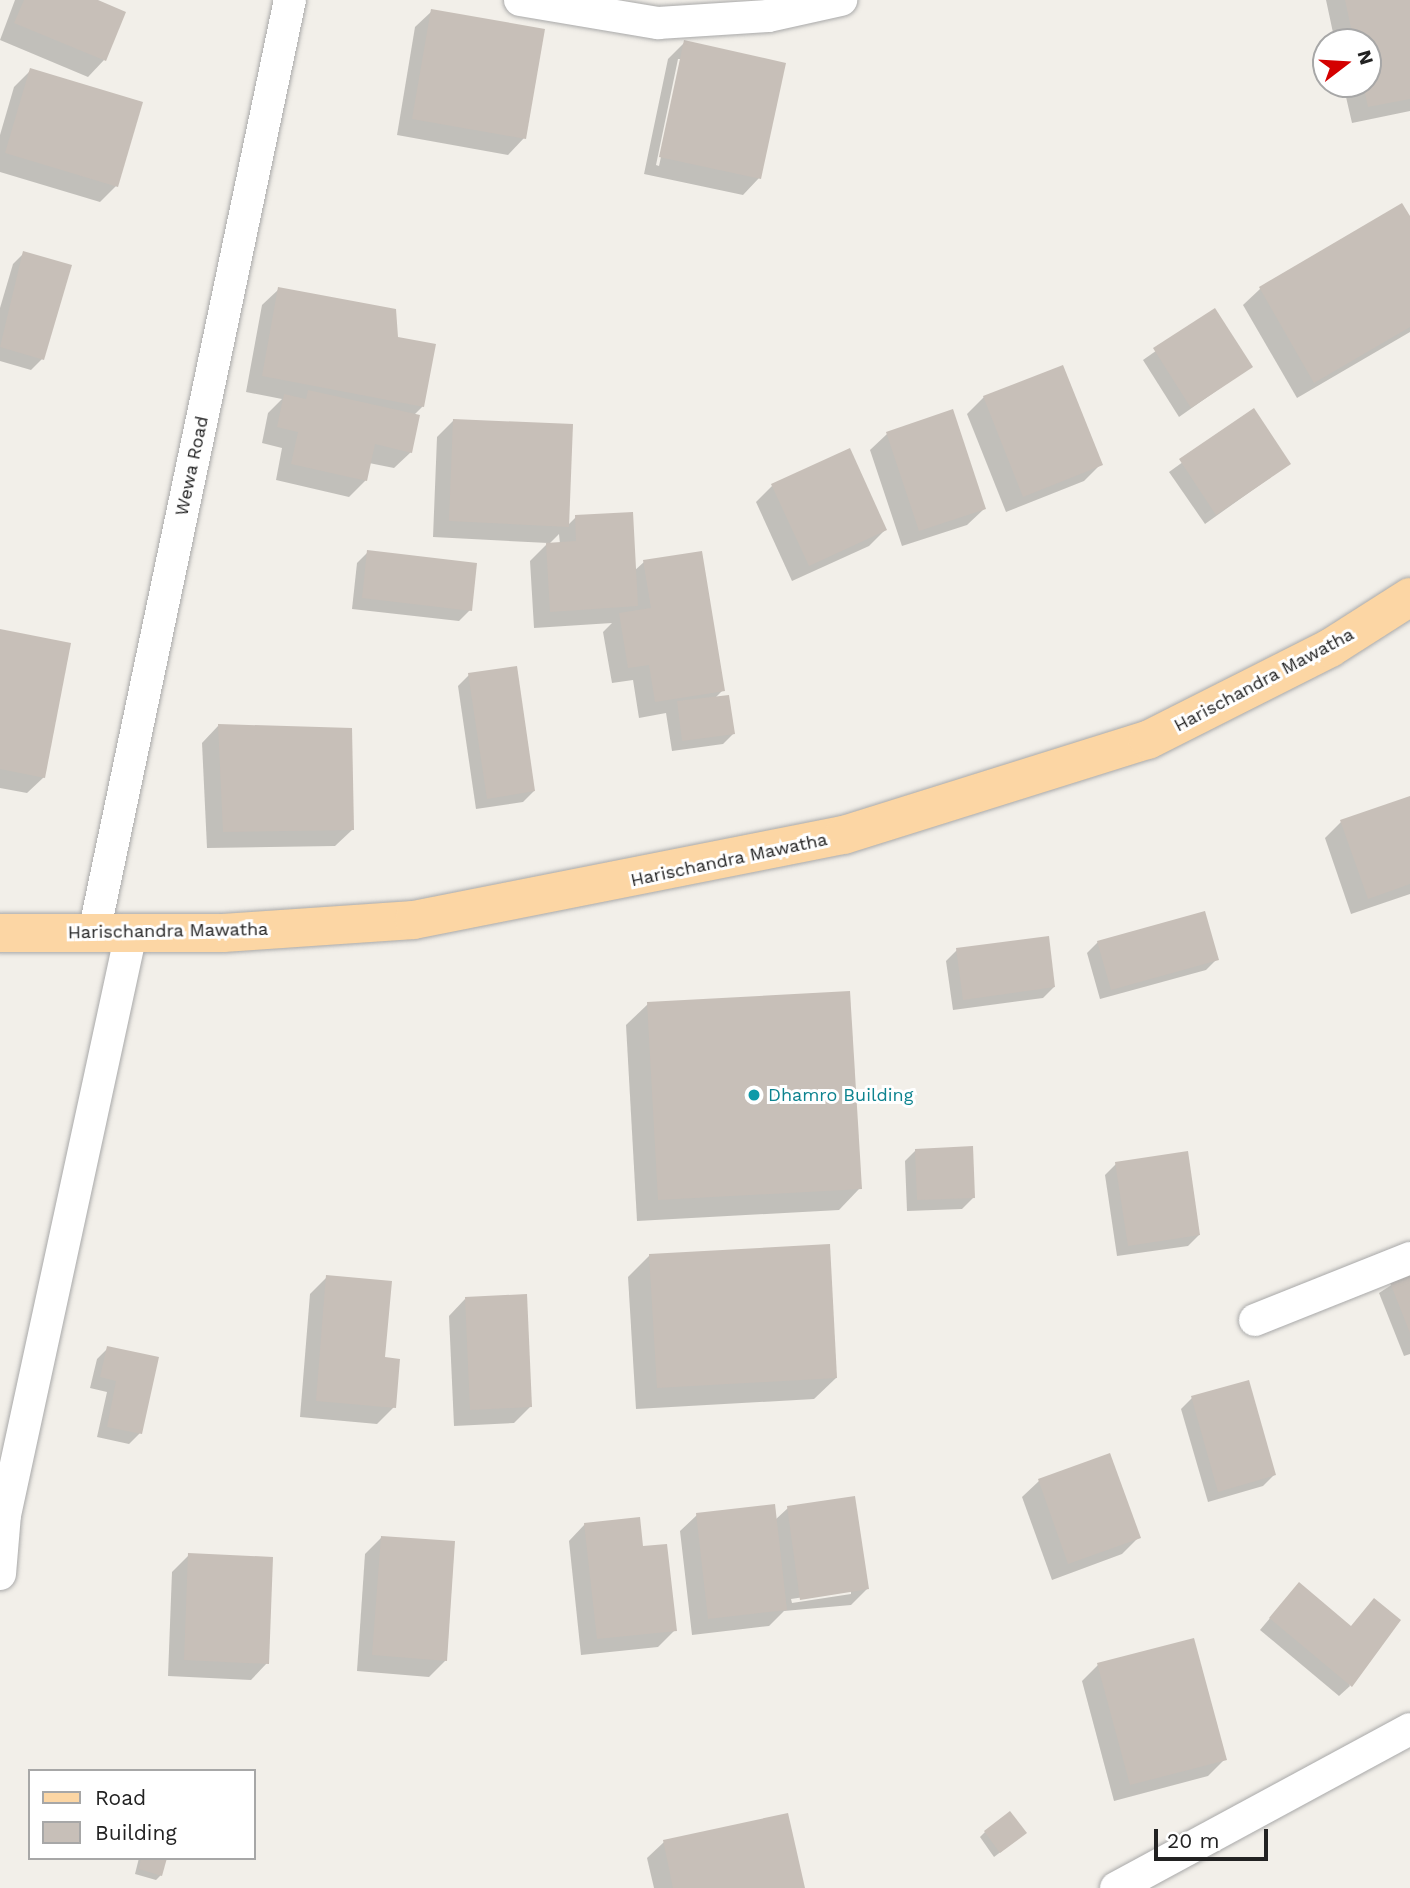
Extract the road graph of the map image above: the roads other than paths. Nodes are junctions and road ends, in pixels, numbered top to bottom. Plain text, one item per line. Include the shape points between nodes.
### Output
1 (290, 0) edge
2 (520, 0) edge
3 (841, 0) edge
4 (1410, 597) edge
5 (0, 933) edge
6 (94, 933) junction
7 (131, 933) junction
8 (1410, 1258) edge
9 (1255, 1320) dead end
10 (3, 1514) edge
11 (0, 1574) edge
12 (1410, 1728) edge
13 (1116, 1888) edge

1 - 6 street, Wewa Road
2 - 3 street via 658,23 768,16
4 - 7 main road, Harischandra Mawatha via 1330,648 1149,740 844,835 414,919
5 - 6 main road, Harischandra Mawatha
6 - 7 main road, Harischandra Mawatha
7 - 10 street
8 - 9 street
10 - 11 street
12 - 13 street

